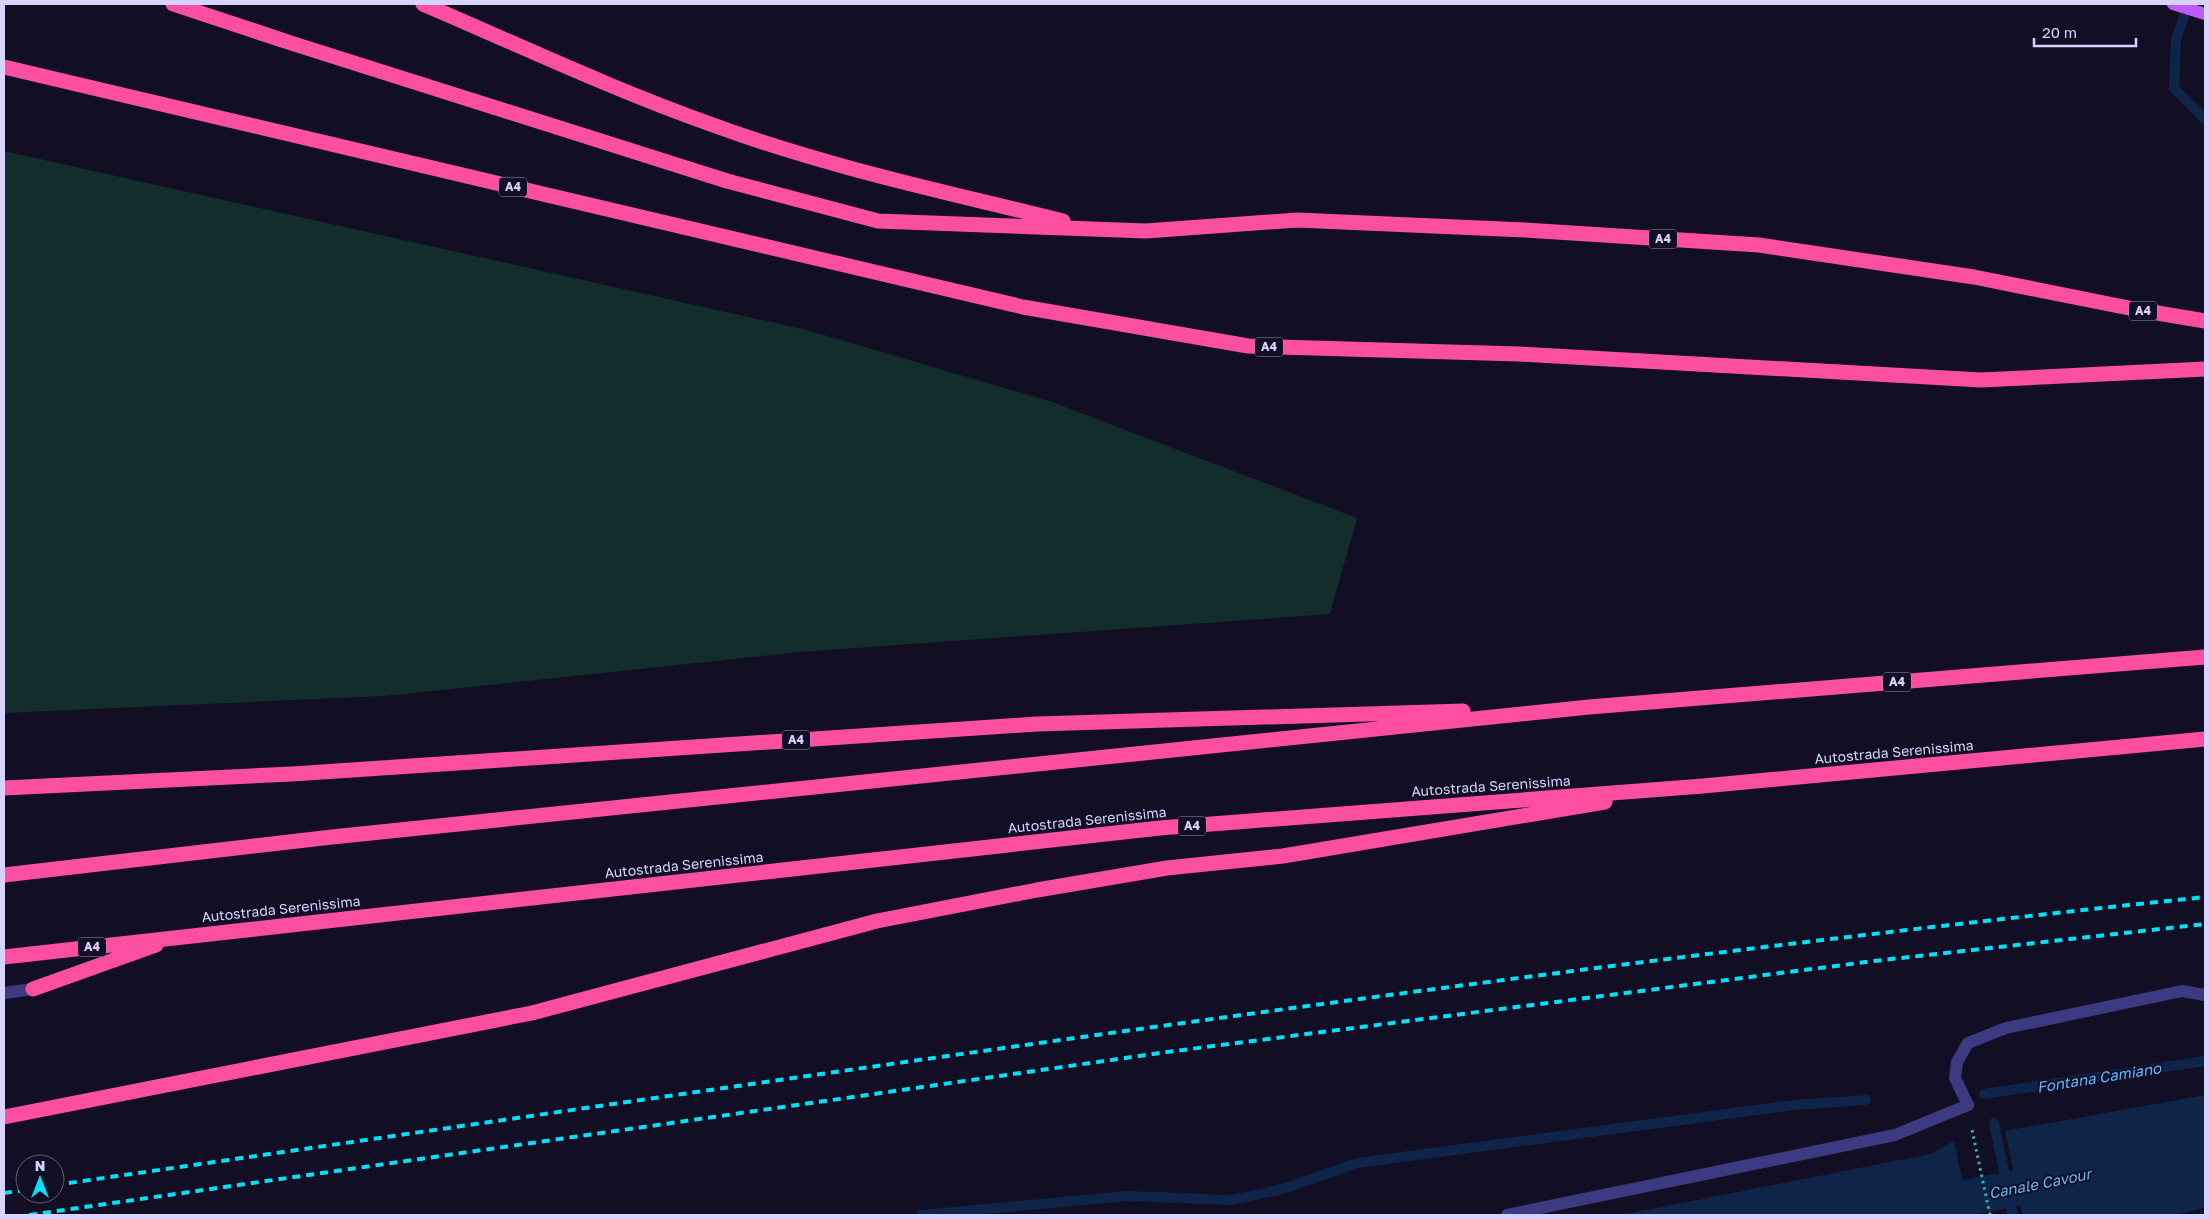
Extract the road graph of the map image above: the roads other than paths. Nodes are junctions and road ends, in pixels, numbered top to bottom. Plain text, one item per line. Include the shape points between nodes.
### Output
1 (173, 4) edge
2 (423, 4) edge
3 (2173, 4) edge
4 (2203, 13) edge
5 (4, 66) edge
6 (1094, 229) junction
7 (2205, 320) edge
8 (2205, 369) edge
9 (2205, 657) edge
10 (1589, 707) junction
11 (2205, 739) edge
12 (1703, 786) junction
13 (4, 788) edge
14 (4, 875) edge
15 (181, 936) junction
16 (4, 957) edge
17 (33, 989) joint
18 (4, 993) edge
19 (2205, 996) edge
20 (10, 1116) edge
21 (1507, 1215) edge

1 - 6 highway via 726,180 878,221
2 - 6 highway, A4 via 713,126 880,177
3 - 4 main road
5 - 8 highway, A4 via 1023,307 1248,346 1519,354 1981,380
6 - 7 highway, A4 via 1146,231 1297,220 1759,245 1974,277
9 - 10 highway, A4
10 - 13 highway, A4 via 1037,724 292,774
10 - 14 highway, A4 via 342,836
11 - 12 highway, Autostrada Serenissima / A4
12 - 15 highway, Autostrada Serenissima / A4 via 1160,828
12 - 20 highway via 1283,856 1167,868 877,921 532,1013
15 - 16 highway, Autostrada Serenissima / A4
15 - 17 highway
17 - 18 street
19 - 21 street via 2182,991 2006,1028 1968,1043 1956,1062 1955,1078 1968,1105 1894,1135

